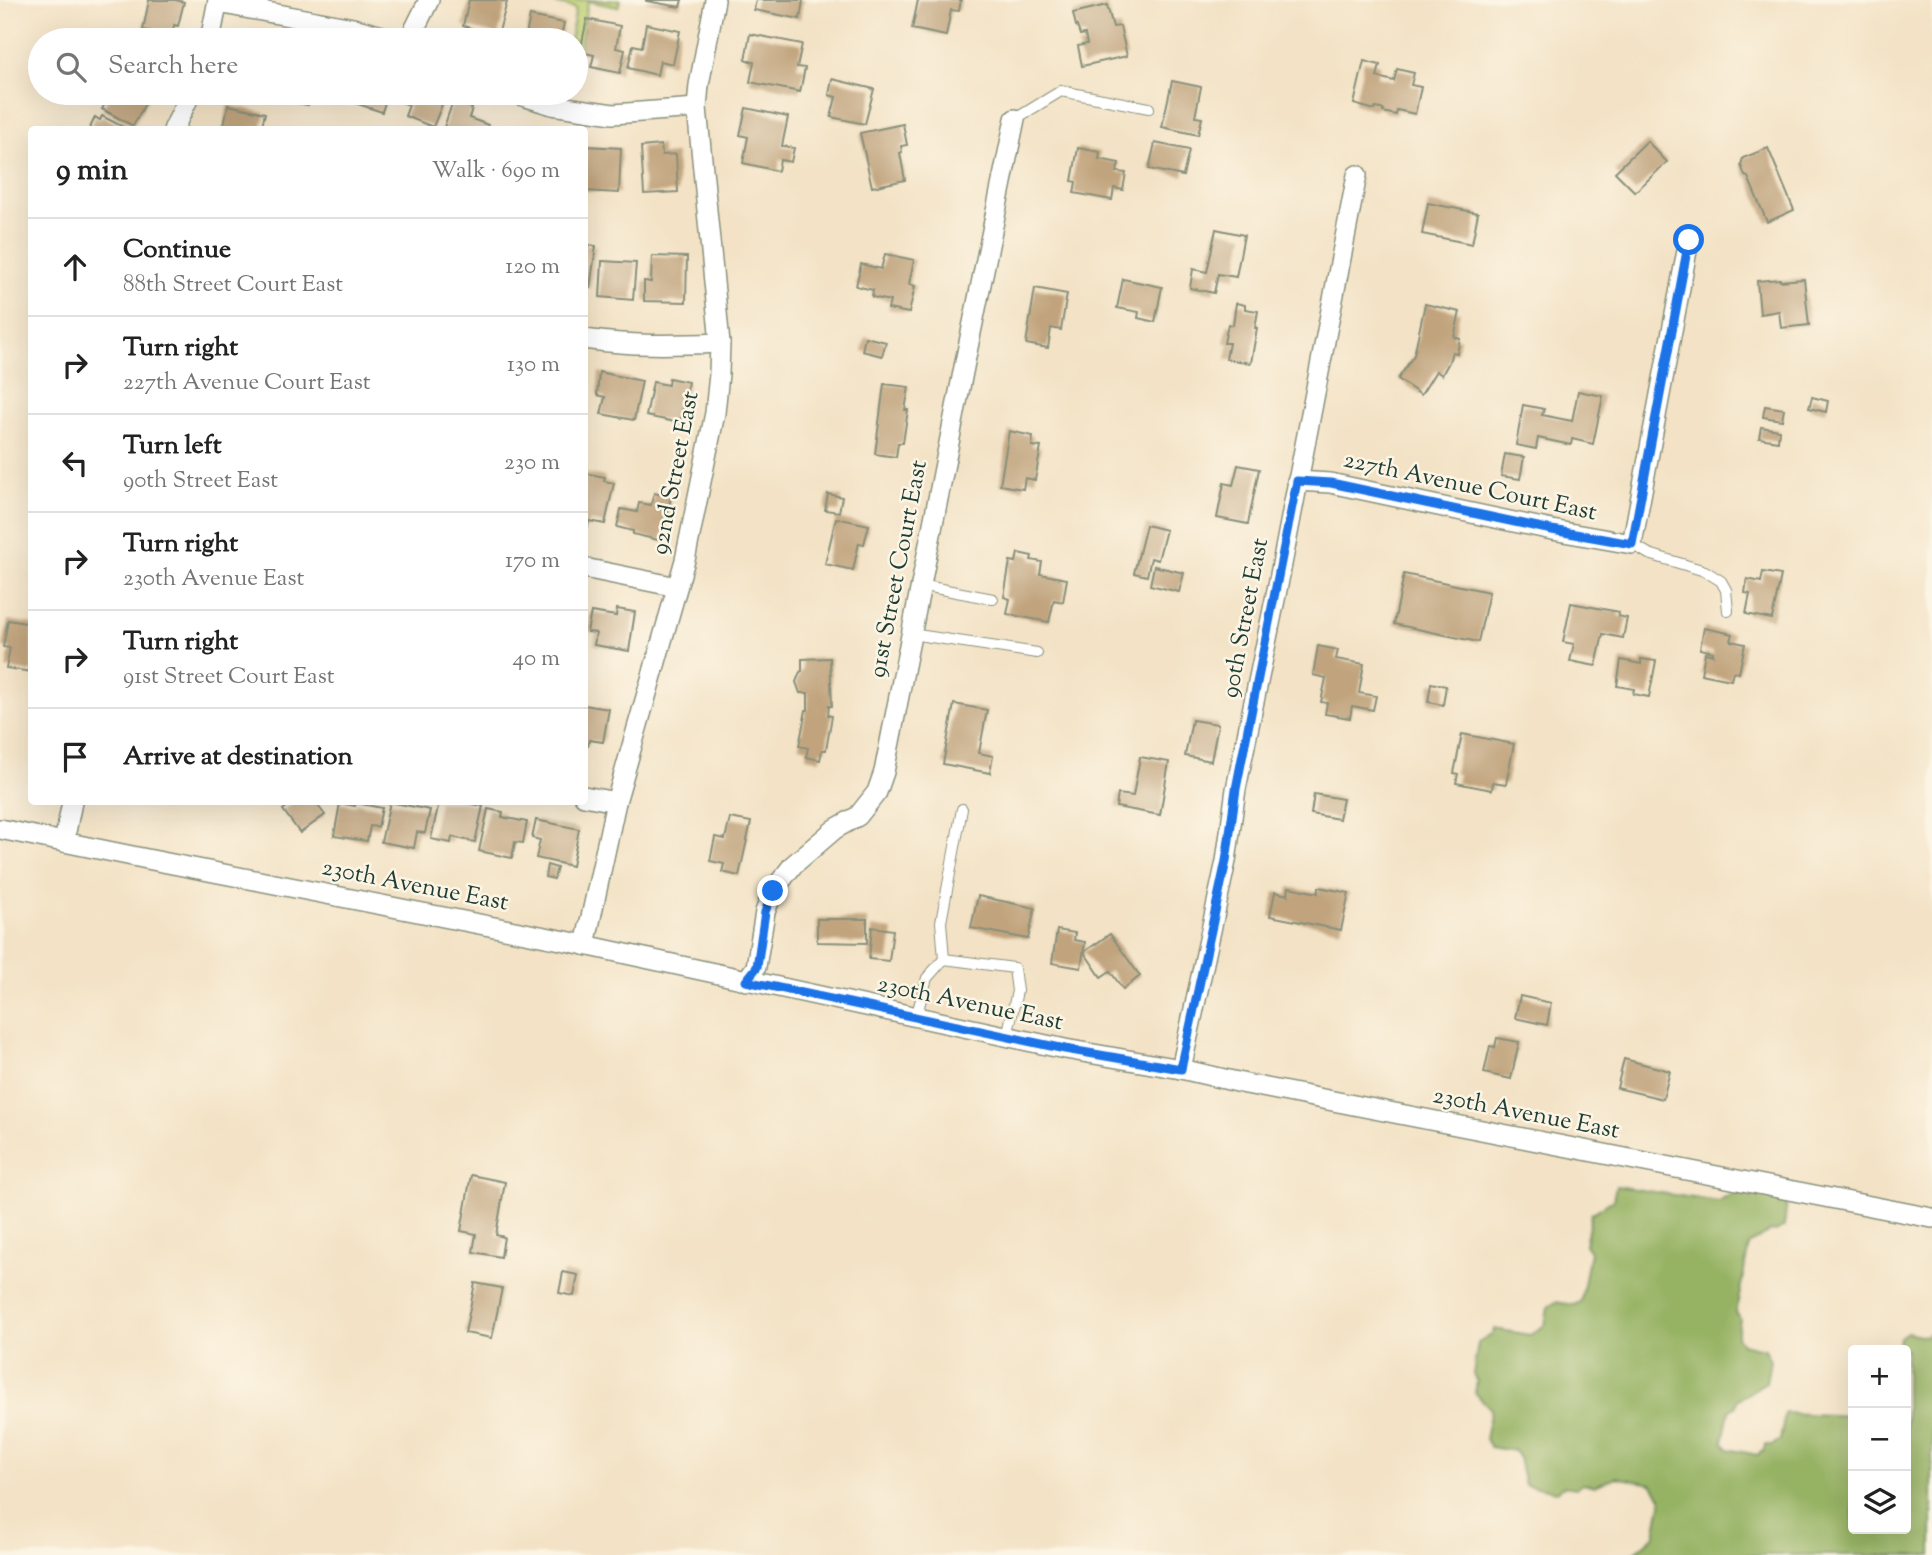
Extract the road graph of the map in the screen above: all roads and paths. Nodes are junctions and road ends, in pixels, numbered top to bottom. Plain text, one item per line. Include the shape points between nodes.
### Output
1 (429, 0) edge
2 (715, 0) edge
3 (218, 1) edge
4 (212, 28) edge
5 (353, 28) edge
6 (415, 28) edge
7 (185, 105) edge
8 (552, 105) edge
9 (697, 108) junction
10 (1149, 108) dead end
11 (1015, 119) joint
12 (175, 126) edge
13 (1357, 175) dead end
14 (1689, 240) dead end
15 (588, 340) edge
16 (720, 343) junction
17 (1297, 481) junction
18 (1632, 544) junction
19 (588, 569) edge
20 (920, 585) junction
21 (677, 587) junction
22 (993, 599) dead end
23 (1728, 611) dead end
24 (911, 634) junction
25 (1037, 653) dead end
26 (588, 797) edge
27 (616, 802) junction
28 (71, 805) edge
29 (962, 810) dead end
30 (0, 829) edge
31 (64, 842) junction
32 (585, 945) junction
33 (944, 959) junction
34 (746, 981) junction
35 (916, 1017) junction
36 (1007, 1037) junction
37 (1181, 1069) junction
38 (1932, 1219) edge

1 - 6 street
2 - 9 street, 92nd Street East
3 - 4 street
3 - 5 street
7 - 12 street
8 - 9 street via 613,114
9 - 16 street, 92nd Street East
10 - 11 lane via 1061,91
11 - 20 street, 91st Street Court East
13 - 17 street, 90th Street East
14 - 18 street
15 - 16 street via 648,346
16 - 21 street, 92nd Street East via 715,413
17 - 18 street, 227th Avenue Court East via 1331,483
17 - 37 street, 90th Street East via 1226,861
18 - 23 lane via 1721,581
19 - 21 street
20 - 22 lane
20 - 24 street, 91st Street Court East
21 - 27 street, 92nd Street East
24 - 25 lane
24 - 34 street, 91st Street Court East via 877,792 858,816 793,865 773,891 765,912 757,967
26 - 27 street
27 - 32 street, 92nd Street East
28 - 31 street
29 - 33 lane via 942,922
30 - 31 street, 230th Avenue East
31 - 32 street, 230th Avenue East
32 - 34 street, 230th Avenue East
33 - 35 lane via 927,978
33 - 36 lane via 1014,968 1017,991
34 - 35 street, 230th Avenue East
35 - 36 street, 230th Avenue East
36 - 37 street, 230th Avenue East
37 - 38 street, 230th Avenue East

